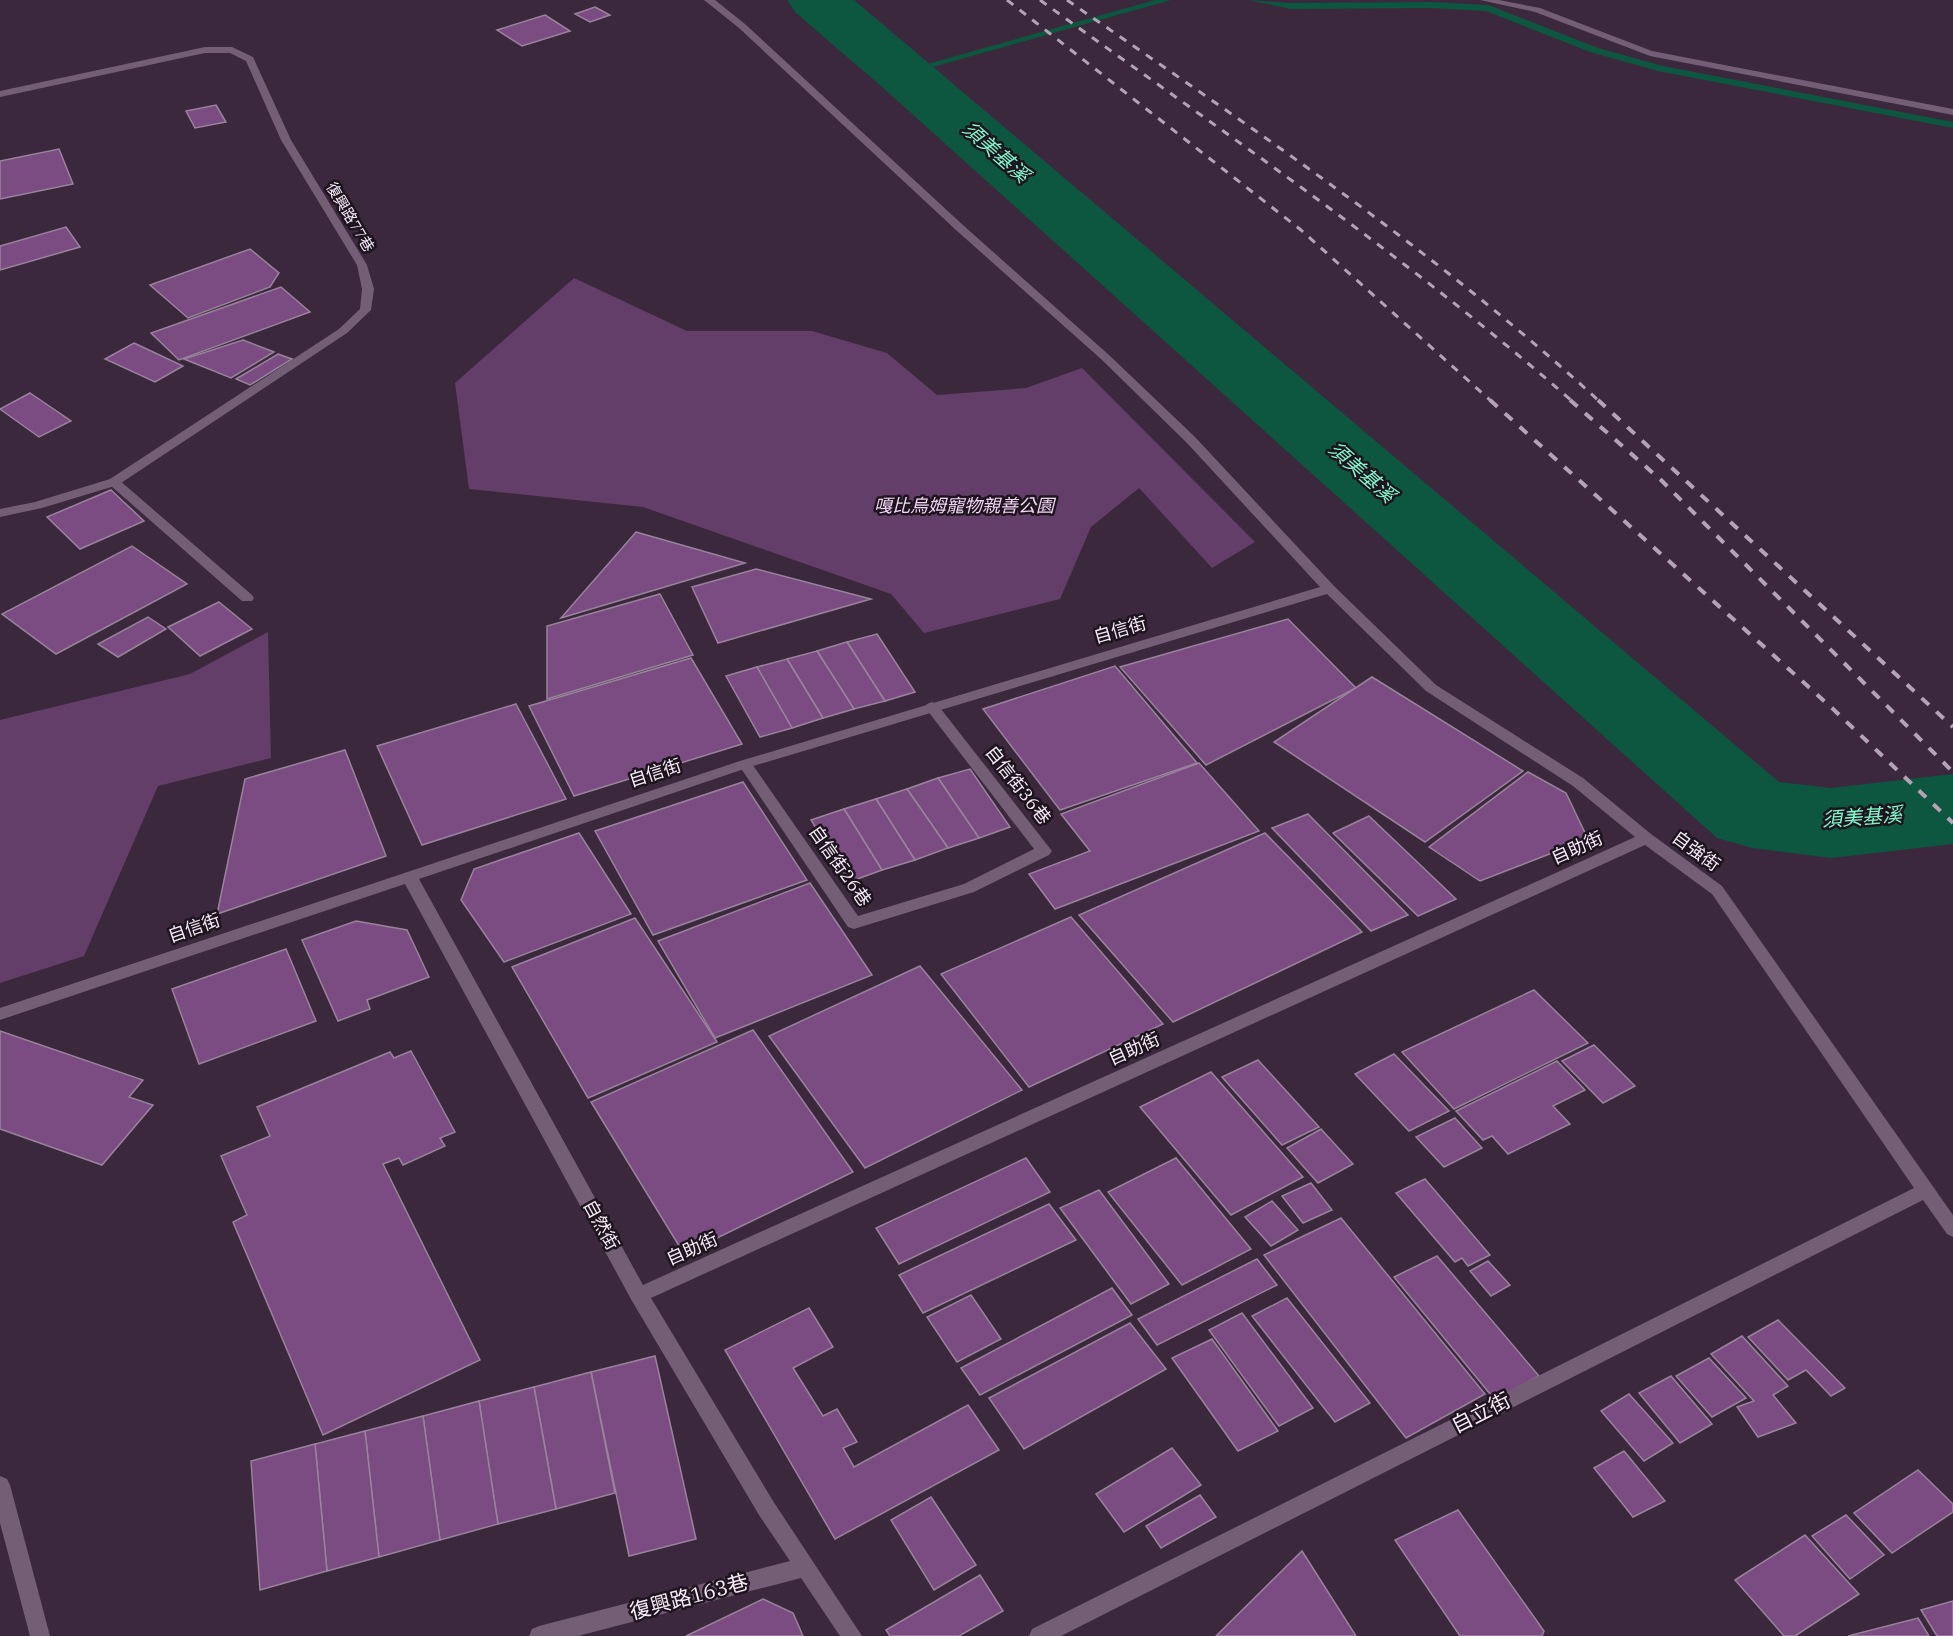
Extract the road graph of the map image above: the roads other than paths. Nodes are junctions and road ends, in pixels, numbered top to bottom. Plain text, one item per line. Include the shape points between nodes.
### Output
1 (710, 0) edge
2 (1485, 0) edge
3 (0, 94) edge
4 (1953, 112) edge
5 (114, 482) junction
6 (0, 513) edge
7 (1329, 589) junction
8 (247, 598) dead end
9 (932, 706) junction
10 (745, 764) junction
11 (1646, 838) junction
12 (409, 876) junction
13 (969, 888) joint
14 (0, 1014) edge
15 (1924, 1191) junction
16 (1953, 1229) edge
17 (639, 1295) junction
18 (0, 1485) edge
19 (805, 1567) junction
20 (40, 1636) edge
21 (539, 1636) edge
22 (852, 1636) edge
23 (1039, 1636) edge

1 - 7 street, 自強街 via 1105,357 1191,440
2 - 4 street via 1538,10 1650,53
3 - 5 street, 復興路77巷 via 205,50 232,50 250,59 286,140 362,265 368,289 365,310 343,331
5 - 6 street, 復興路77巷
5 - 8 street
7 - 9 street, 自信街
7 - 11 street, 自強街 via 1431,688 1578,782
9 - 10 street, 自信街
9 - 13 street, 自信街36巷 via 1044,851
10 - 12 street, 自信街
10 - 13 street, 自信街26巷 via 854,923
11 - 15 street, 自強街 via 1717,890
11 - 17 street, 自助街
12 - 14 street, 自信街
12 - 17 street, 自然街
15 - 16 street, 自強街
15 - 23 street, 自立街
17 - 19 street, 自然街
18 - 20 street
19 - 21 street, 復興路163巷
19 - 22 street

